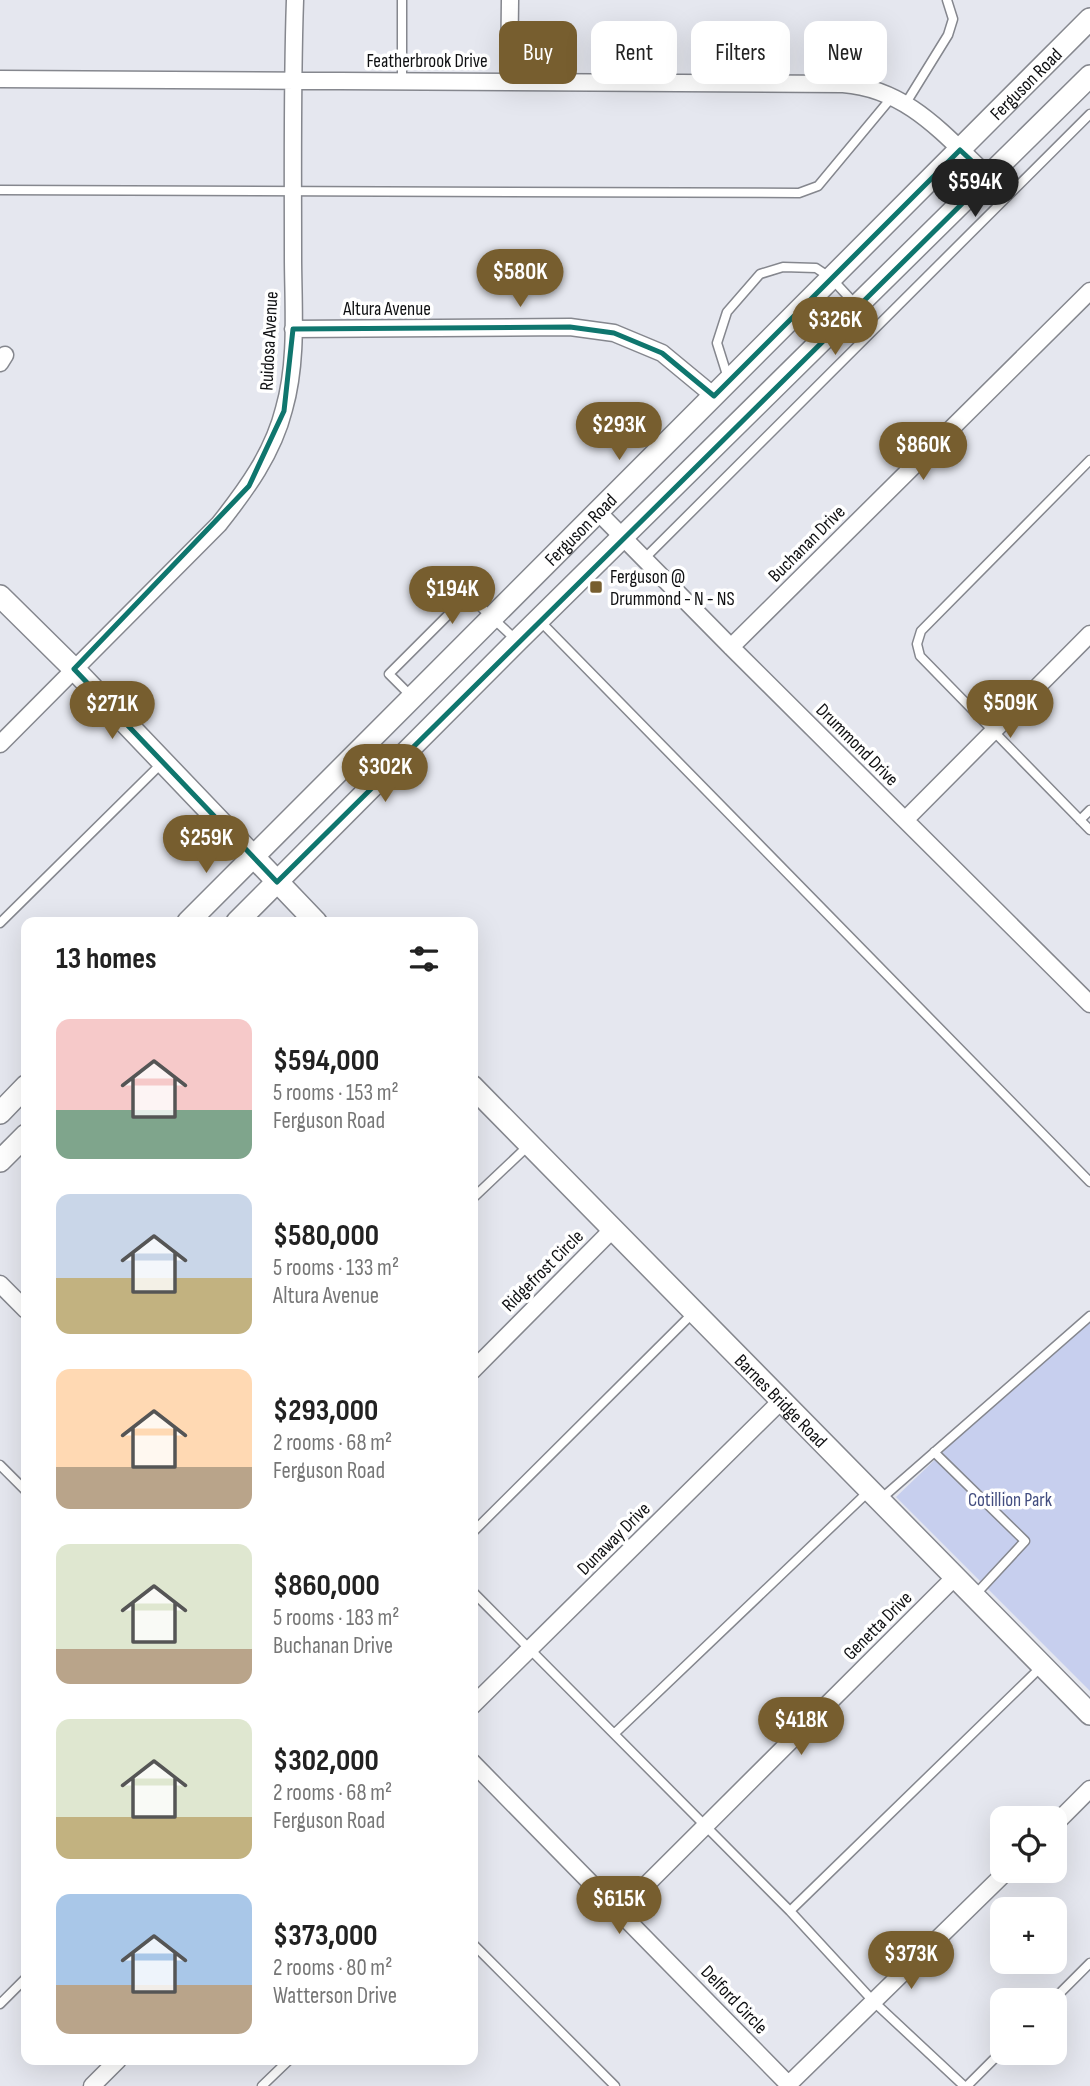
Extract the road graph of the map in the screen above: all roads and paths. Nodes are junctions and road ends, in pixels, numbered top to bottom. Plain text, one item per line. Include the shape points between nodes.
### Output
1 (295, 0) edge
2 (402, 0) edge
3 (510, 0) edge
4 (947, 0) edge
5 (1090, 19) edge
6 (510, 21) edge
7 (1090, 76) edge
8 (0, 79) edge
9 (292, 81) junction
10 (402, 81) junction
11 (499, 82) edge
12 (577, 82) edge
13 (900, 99) junction
14 (1090, 114) edge
15 (960, 150) junction
16 (989, 177) junction
17 (0, 190) edge
18 (293, 193) junction
19 (831, 278) junction
20 (1090, 291) edge
21 (856, 306) junction
22 (293, 330) junction
23 (722, 388) junction
24 (1090, 460) edge
25 (598, 512) junction
26 (623, 538) junction
27 (644, 559) junction
28 (0, 596) edge
29 (492, 616) junction
30 (540, 621) junction
31 (1090, 634) edge
32 (517, 641) junction
33 (731, 647) junction
34 (74, 669) junction
35 (412, 698) junction
36 (992, 732) junction
37 (0, 744) edge
38 (162, 763) junction
39 (1090, 810) edge
40 (905, 820) junction
41 (1080, 820) junction
42 (1090, 830) edge
43 (253, 857) junction
44 (277, 882) junction
45 (193, 917) edge
46 (242, 917) edge
47 (311, 917) edge
48 (0, 923) edge
49 (1090, 1004) edge
50 (21, 1091) edge
51 (478, 1092) edge
52 (0, 1113) edge
53 (21, 1142) edge
54 (529, 1145) junction
55 (0, 1161) edge
56 (1090, 1182) edge
57 (478, 1193) edge
58 (613, 1229) junction
59 (0, 1284) edge
60 (21, 1305) edge
61 (694, 1312) junction
62 (1090, 1316) edge
63 (478, 1365) edge
64 (782, 1400) junction
65 (934, 1452) junction
66 (0, 1465) edge
67 (21, 1486) edge
68 (874, 1495) junction
69 (478, 1527) edge
70 (955, 1577) junction
71 (974, 1596) junction
72 (478, 1597) edge
73 (530, 1649) junction
74 (1042, 1666) junction
75 (478, 1700) edge
76 (1090, 1714) edge
77 (614, 1734) junction
78 (478, 1768) edge
79 (1090, 1790) edge
80 (1067, 1812) edge
81 (706, 1826) junction
82 (995, 1883) edge
83 (621, 1911) junction
84 (789, 1911) junction
85 (478, 1949) edge
86 (1090, 1963) edge
87 (21, 1983) edge
88 (1065, 1988) edge
89 (874, 2002) junction
90 (0, 2004) edge
91 (990, 2062) edge
92 (113, 2065) edge
93 (284, 2065) edge
94 (790, 2085) edge
95 (92, 2086) edge
96 (262, 2086) edge
97 (615, 2086) edge
98 (965, 2086) edge

1 - 9 street, Ruidosa Avenue
2 - 10 lane
3 - 6 street
4 - 13 lane via 953,19 948,35
5 - 15 main road, Ferguson Road
7 - 16 main road, Ferguson Road
8 - 9 street, Featherbrook Drive
9 - 10 street, Featherbrook Drive
9 - 18 street, Ruidosa Avenue
10 - 11 street, Featherbrook Drive
12 - 13 street, Featherbrook Drive via 843,84 867,86
13 - 15 street, Featherbrook Drive
13 - 18 lane via 818,186 799,193
14 - 27 lane
15 - 16 street, Featherbrook Drive
15 - 19 main road, Ferguson Road
16 - 21 main road, Ferguson Road
17 - 18 lane
18 - 22 street, Ruidosa Avenue
19 - 21 lane
19 - 23 main road, Ferguson Road
19 - 23 lane via 816,268 783,267 760,274 727,312 717,343
20 - 33 street, Buchanan Drive
21 - 26 main road, Ferguson Road
22 - 23 street, Altura Avenue via 570,327 614,333 662,353
22 - 34 street, Ruidosa Avenue via 284,411 249,486 219,524
23 - 25 main road, Ferguson Road
24 - 36 lane via 920,631 920,656
25 - 26 street, Drummond Drive
25 - 29 main road, Ferguson Road
26 - 27 street, Drummond Drive
26 - 30 main road, Ferguson Road
27 - 33 street, Drummond Drive
28 - 34 main road
29 - 32 lane
29 - 35 main road, Ferguson Road
29 - 35 lane via 468,595 389,674
30 - 32 main road, Ferguson Road
30 - 56 lane
31 - 36 street
32 - 44 main road, Ferguson Road
33 - 40 street, Drummond Drive
34 - 37 street, Ruidosa Avenue
34 - 38 main road
35 - 43 main road, Ferguson Road
36 - 40 street
36 - 41 lane
38 - 43 main road
38 - 48 lane
39 - 41 lane
40 - 49 street, Drummond Drive
41 - 42 lane
43 - 44 main road
43 - 45 main road, Ferguson Road
44 - 46 main road, Ferguson Road
44 - 47 main road
50 - 52 main road
51 - 54 main road, Barnes Bridge Road
53 - 55 main road
54 - 57 lane
54 - 58 main road, Barnes Bridge Road
58 - 61 main road, Barnes Bridge Road
58 - 63 street, Ridgefrost Circle
59 - 60 street
61 - 64 main road, Barnes Bridge Road
61 - 69 lane
62 - 65 lane
64 - 68 main road, Barnes Bridge Road
64 - 73 street, Dunaway Drive
65 - 68 lane
65 - 71 lane via 1025,1541
66 - 67 lane
68 - 70 main road, Barnes Bridge Road
68 - 77 lane
70 - 71 main road, Barnes Bridge Road
70 - 81 street, Genetta Drive
71 - 74 main road, Barnes Bridge Road
72 - 73 lane
73 - 75 street, Dunaway Drive
73 - 77 lane
74 - 76 main road, Barnes Bridge Road
74 - 84 lane
77 - 81 lane
78 - 83 street, Delford Circle
79 - 80 street
81 - 83 street, Genetta Drive
81 - 84 lane
82 - 89 street
83 - 94 street, Delford Circle
84 - 89 lane
85 - 97 lane
86 - 88 lane
87 - 90 lane
89 - 94 street
89 - 98 lane
91 - 98 lane
92 - 95 street
93 - 96 lane

